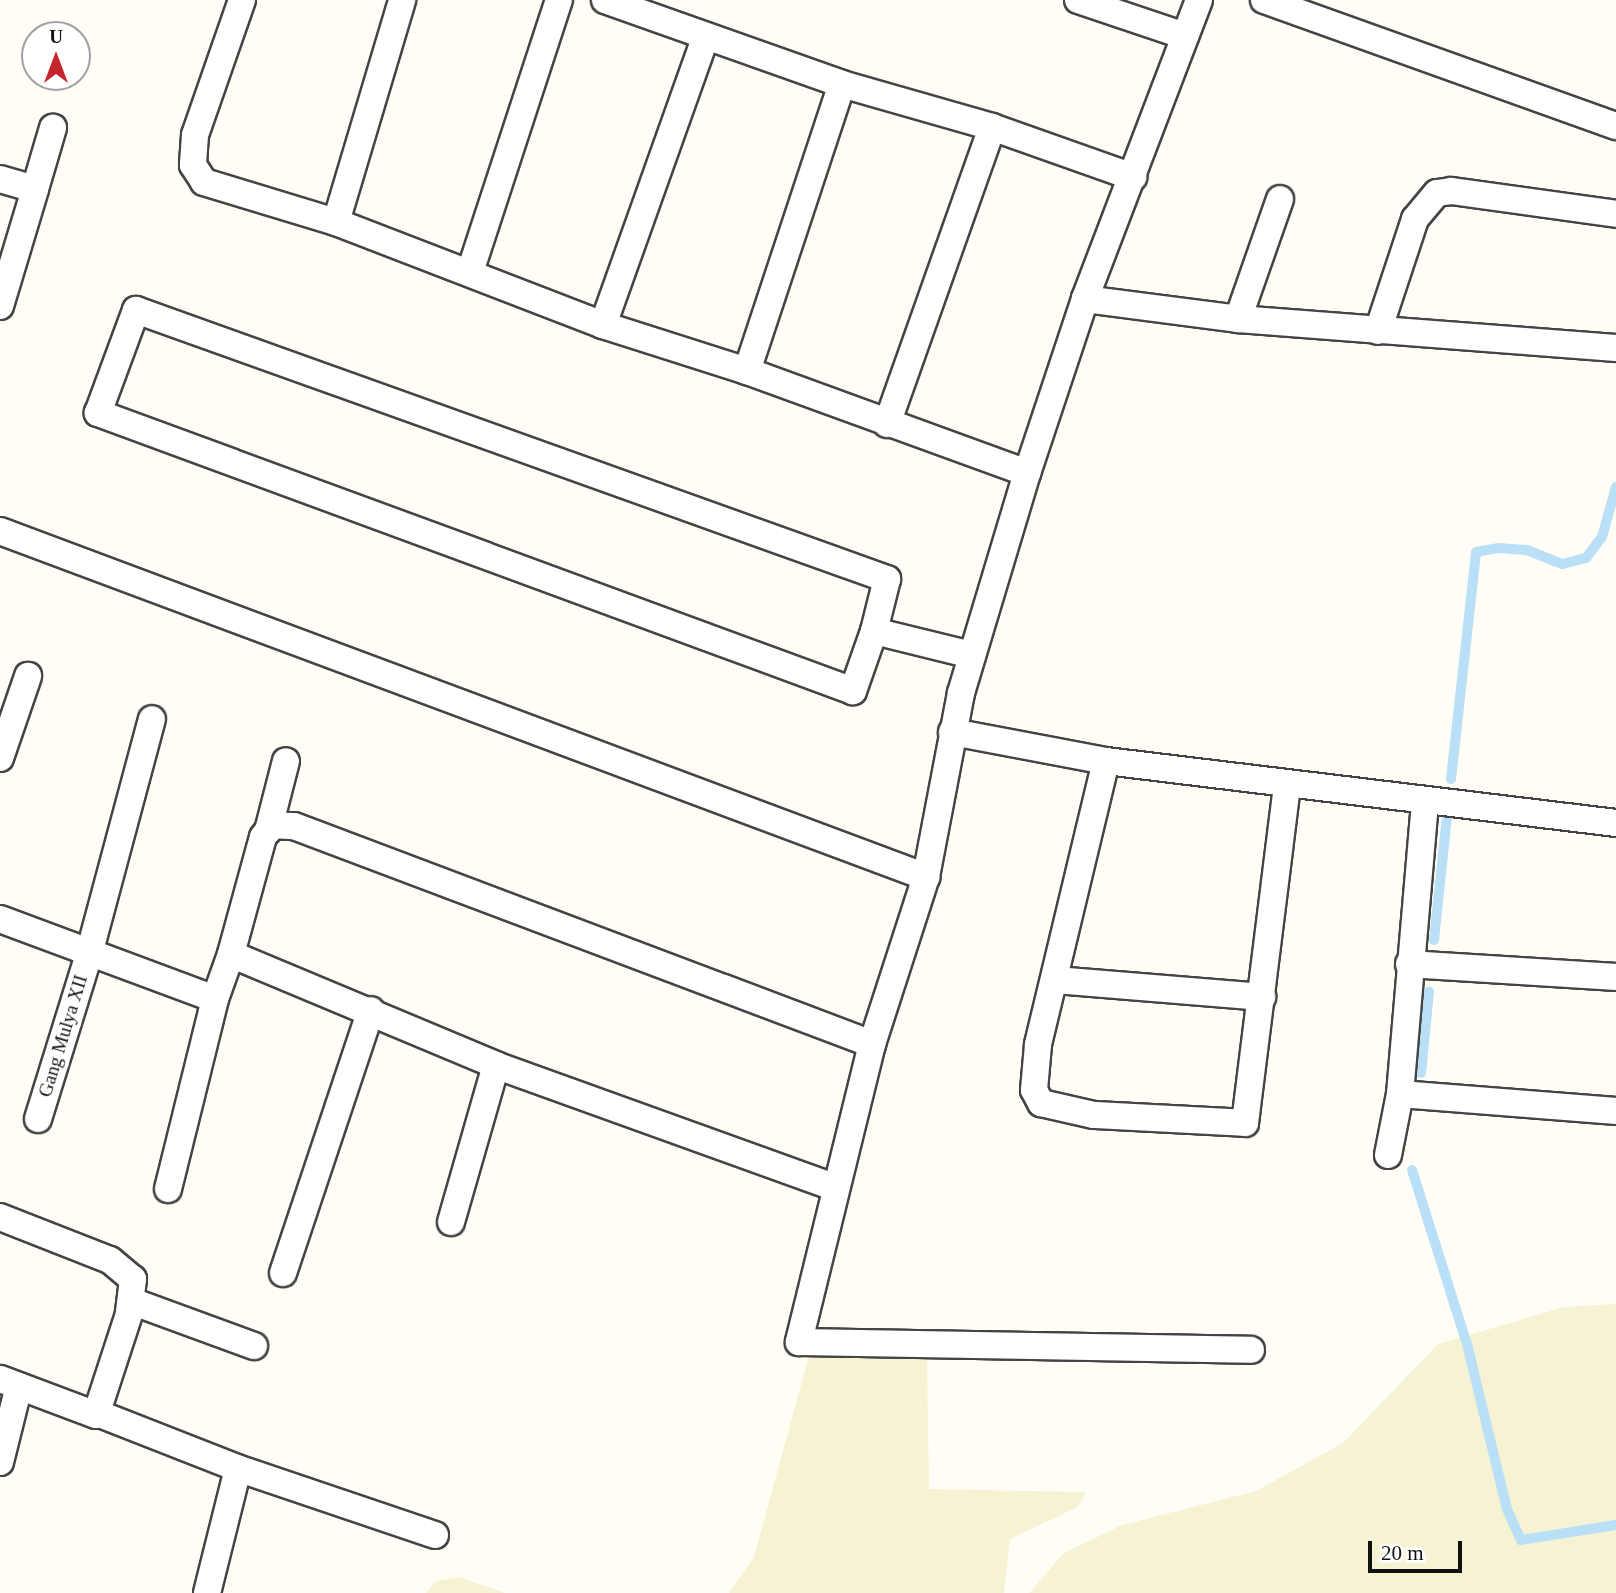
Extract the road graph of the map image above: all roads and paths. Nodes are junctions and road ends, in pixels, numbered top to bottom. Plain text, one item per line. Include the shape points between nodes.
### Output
1 (242, 0) edge
2 (402, 0) edge
3 (559, 0) edge
4 (605, 0) edge
5 (1078, 0) edge
6 (1199, 0) edge
7 (1264, 0) edge
8 (1185, 36) junction
9 (705, 38) junction
10 (842, 85) junction
11 (1616, 126) edge
12 (992, 127) junction
13 (53, 128) dead end
14 (1133, 177) junction
15 (0, 179) edge
16 (35, 189) junction
17 (1280, 200) dead end
18 (1616, 214) edge
19 (336, 222) junction
20 (470, 272) junction
21 (1086, 299) junction
22 (0, 306) edge
23 (1238, 319) junction
24 (603, 325) junction
25 (1378, 331) junction
26 (1616, 348) edge
27 (747, 371) junction
28 (887, 424) junction
29 (1027, 473) junction
30 (0, 531) edge
31 (874, 631) junction
32 (972, 656) junction
33 (28, 676) dead end
34 (152, 719) dead end
35 (952, 732) junction
36 (0, 758) edge
37 (286, 761) dead end
38 (1106, 761) junction
39 (1287, 784) junction
40 (1425, 802) junction
41 (1616, 823) edge
42 (268, 831) junction
43 (926, 877) junction
44 (0, 919) edge
45 (89, 954) junction
46 (231, 954) junction
47 (1409, 964) junction
48 (1616, 977) edge
49 (1056, 980) junction
50 (1262, 997) junction
51 (215, 999) junction
52 (371, 1010) junction
53 (872, 1044) junction
54 (496, 1065) junction
55 (1400, 1094) junction
56 (1616, 1111) edge
57 (38, 1119) dead end
58 (1388, 1155) dead end
59 (834, 1187) junction
60 (168, 1189) dead end
61 (0, 1217) edge
62 (451, 1222) dead end
63 (283, 1273) dead end
64 (131, 1301) junction
65 (254, 1346) dead end
66 (1251, 1350) dead end
67 (9, 1382) edge
68 (97, 1413) junction
69 (0, 1462) edge
70 (238, 1469) junction
71 (435, 1535) dead end
72 (207, 1593) edge

1 - 19 street via 195,135 193,165 204,182
2 - 19 street
3 - 20 street
4 - 9 street
5 - 8 street
6 - 8 street
7 - 11 street
8 - 14 street
9 - 10 street
9 - 24 street
10 - 12 street
10 - 27 street
12 - 14 street
12 - 28 street
13 - 16 street
14 - 21 street
15 - 16 street
16 - 22 street
17 - 23 street
18 - 25 street via 1451,191 1437,193 1415,219
19 - 20 street
20 - 24 street
21 - 23 street
21 - 29 street
23 - 25 street
24 - 27 street
25 - 26 street
27 - 28 street
28 - 29 street
29 - 32 street
30 - 43 street
31 - 31 street via 887,579 136,310 98,413 853,691
31 - 32 street
32 - 35 street
33 - 36 street
34 - 45 street, Gang Mulya XII
35 - 38 street
35 - 43 street
37 - 42 street
38 - 39 street
38 - 49 street
39 - 40 street
39 - 50 street
40 - 41 street
40 - 47 street
42 - 46 street
42 - 53 street via 272,825 294,826
43 - 53 street
44 - 45 street
45 - 51 street
45 - 57 street, Gang Mulya XII
46 - 51 street
46 - 52 street
47 - 48 street
47 - 55 street
49 - 50 street
49 - 50 street via 1038,1045 1034,1090 1041,1103 1094,1115 1242,1126 1247,1119
51 - 60 street
52 - 54 street
52 - 63 street
53 - 59 street
54 - 59 street
54 - 62 street
55 - 56 street
55 - 58 street
59 - 66 street via 799,1342
61 - 64 street via 110,1260 133,1279
64 - 65 street
64 - 68 street
67 - 68 street
67 - 69 street
68 - 70 street
70 - 71 street
70 - 72 street

